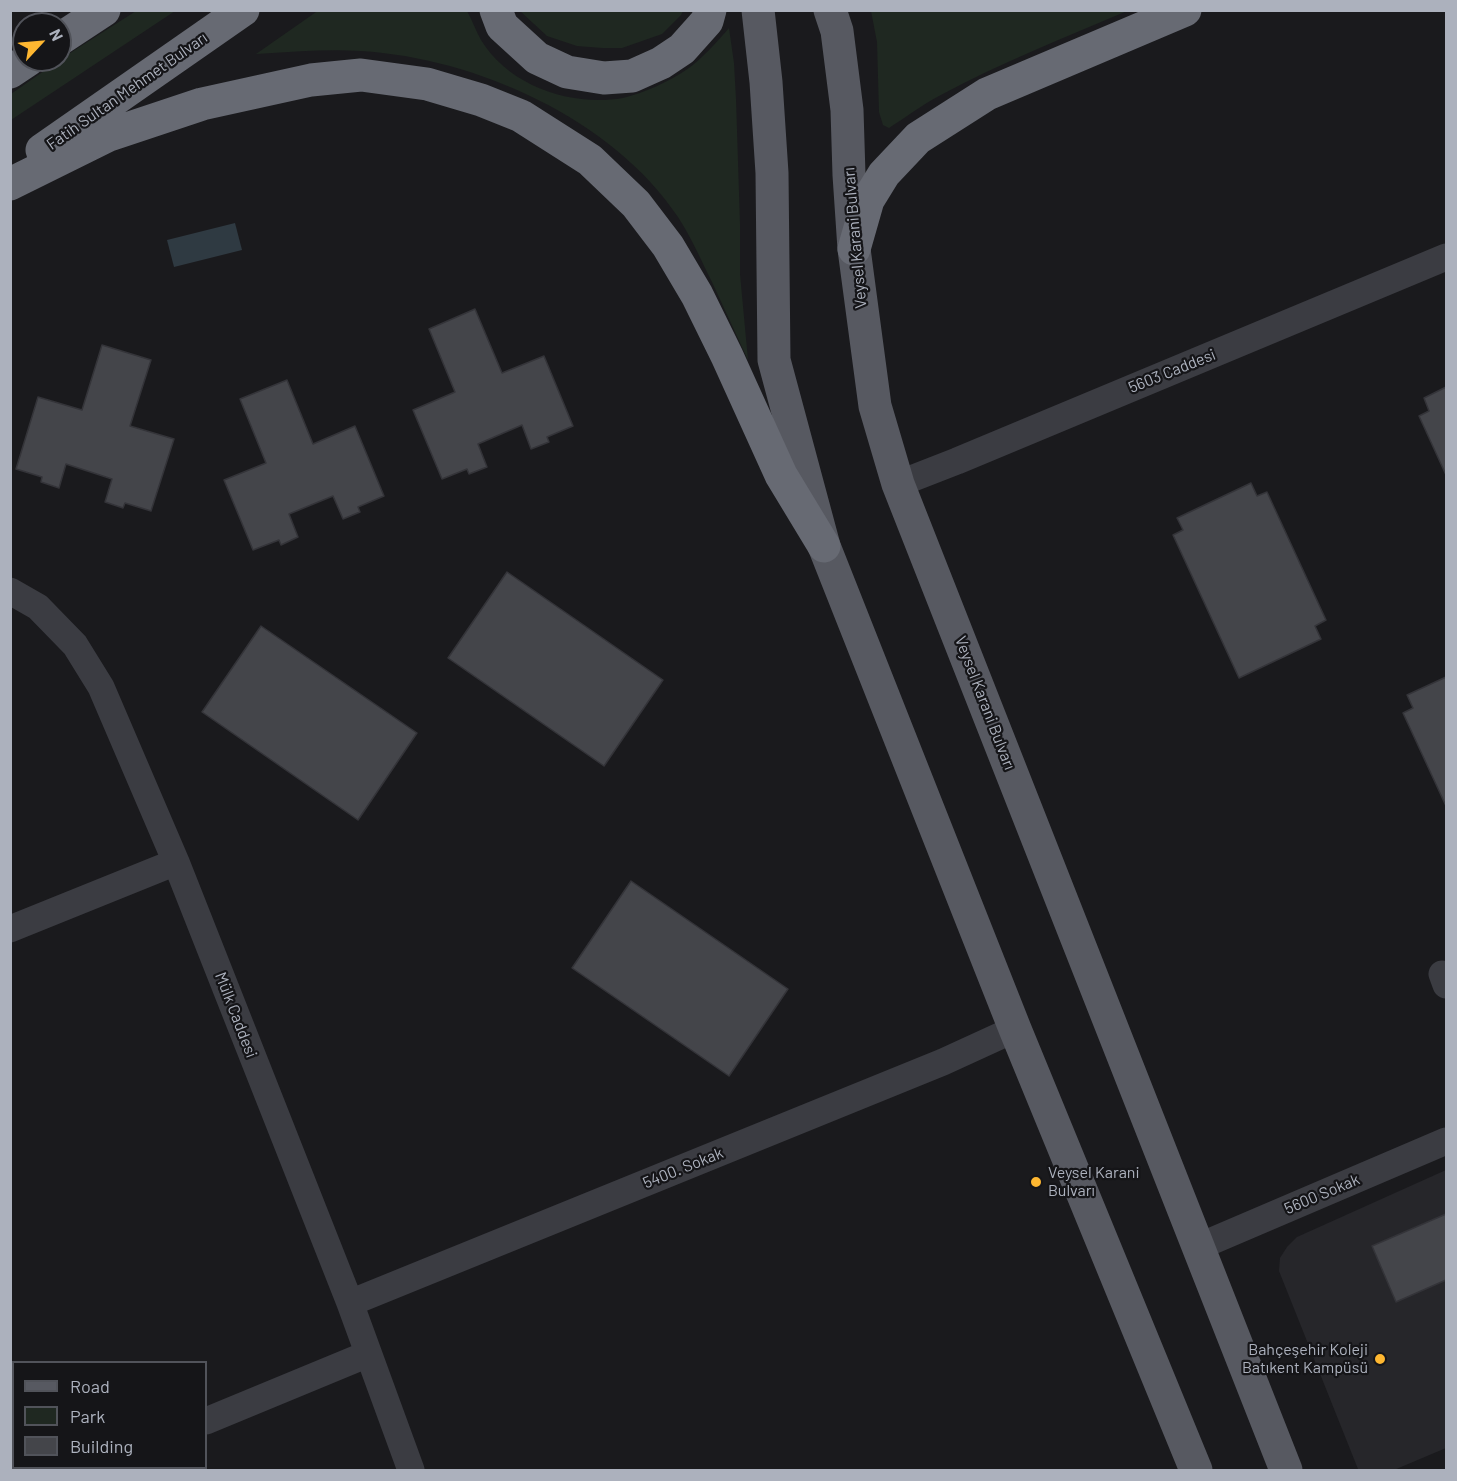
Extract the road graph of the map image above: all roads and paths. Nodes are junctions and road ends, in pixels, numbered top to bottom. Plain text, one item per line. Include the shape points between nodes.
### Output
1 (104, 10) edge
2 (243, 10) edge
3 (496, 10) edge
4 (710, 10) edge
5 (758, 10) edge
6 (830, 10) edge
7 (1185, 10) edge
8 (72, 31) edge
9 (10, 172) edge
10 (10, 184) edge
11 (854, 249) junction
12 (1446, 257) edge
13 (898, 484) junction
14 (824, 546) junction
15 (10, 591) edge
16 (176, 862) junction
17 (10, 929) edge
18 (1015, 1029) junction
19 (1446, 1141) edge
20 (1198, 1247) junction
21 (350, 1303) junction
22 (368, 1354) junction
23 (207, 1421) edge
24 (411, 1470) edge
25 (1196, 1470) edge
26 (1286, 1470) edge

1 - 8 highway
2 - 9 highway, Fatih Sultan Mehmet Bulvarı
3 - 4 highway via 502,26 537,58 567,72 604,78 632,76 661,63 682,49 707,21
5 - 14 main road via 772,174 774,360
6 - 11 main road, Veysel Karani Bulvarı via 837,31 847,110
7 - 11 highway via 987,94 918,138 884,174 868,200
10 - 14 highway via 109,135 202,104 312,80 361,75 427,84 521,116 590,160 636,204 668,246 697,295 781,475
11 - 13 main road, Veysel Karani Bulvarı via 875,406
12 - 13 street, 5603 Caddesi
13 - 20 main road, Veysel Karani Bulvarı
14 - 18 main road
15 - 16 street, Mülk Caddesi via 38,608 75,645 101,687
16 - 17 street
16 - 21 street, Mülk Caddesi
18 - 21 street, 5400. Sokak via 943,1062
18 - 25 main road
19 - 20 street, 5600 Sokak
20 - 26 main road, Veysel Karani Bulvarı
21 - 22 street, Mülk Caddesi
22 - 23 street
22 - 24 street, Mülk Caddesi

